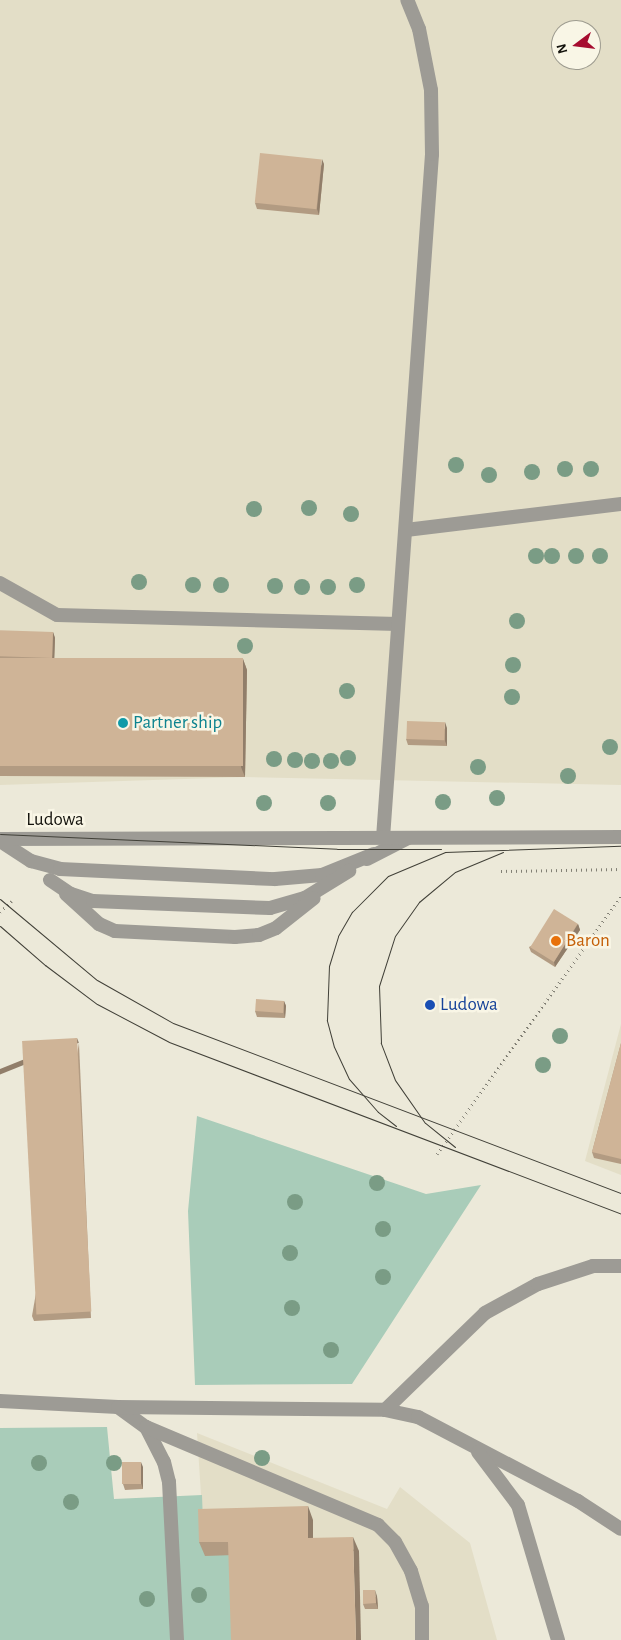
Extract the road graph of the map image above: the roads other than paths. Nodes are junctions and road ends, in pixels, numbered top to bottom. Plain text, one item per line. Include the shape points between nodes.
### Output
1 (407, 0) edge
2 (621, 504) edge
3 (406, 530) junction
4 (0, 583) edge
5 (398, 624) junction
6 (621, 837) edge
7 (383, 838) junction
8 (411, 838) junction
9 (0, 840) edge
10 (22, 854) junction
11 (374, 854) junction
12 (50, 880) junction
13 (331, 883) junction
14 (621, 1266) edge
15 (0, 1401) edge
16 (118, 1407) junction
17 (385, 1410) junction
18 (146, 1427) junction
19 (470, 1445) junction
20 (621, 1528) edge
21 (177, 1640) edge
22 (422, 1640) edge
23 (558, 1640) edge

1 - 3 street via 419,29 432,90 432,154
2 - 3 street
3 - 5 street
4 - 5 street via 56,615
5 - 7 street
6 - 8 street, Ludowa
7 - 8 street, Ludowa
7 - 9 street, Ludowa
8 - 11 street
9 - 10 street
10 - 11 street via 60,869 288,880 332,872
10 - 12 street
11 - 13 street
12 - 13 street via 71,894 93,901 262,908 299,901
12 - 13 street via 99,924 115,931 235,938 258,935 276,928
14 - 17 street via 593,1266 538,1284 485,1312
15 - 16 street
16 - 17 street
16 - 18 street
17 - 19 street via 418,1417
18 - 21 street via 164,1462 169,1482
18 - 22 street via 378,1525 395,1542 411,1571 422,1606
19 - 20 street via 578,1501
19 - 23 street via 495,1471 518,1505

